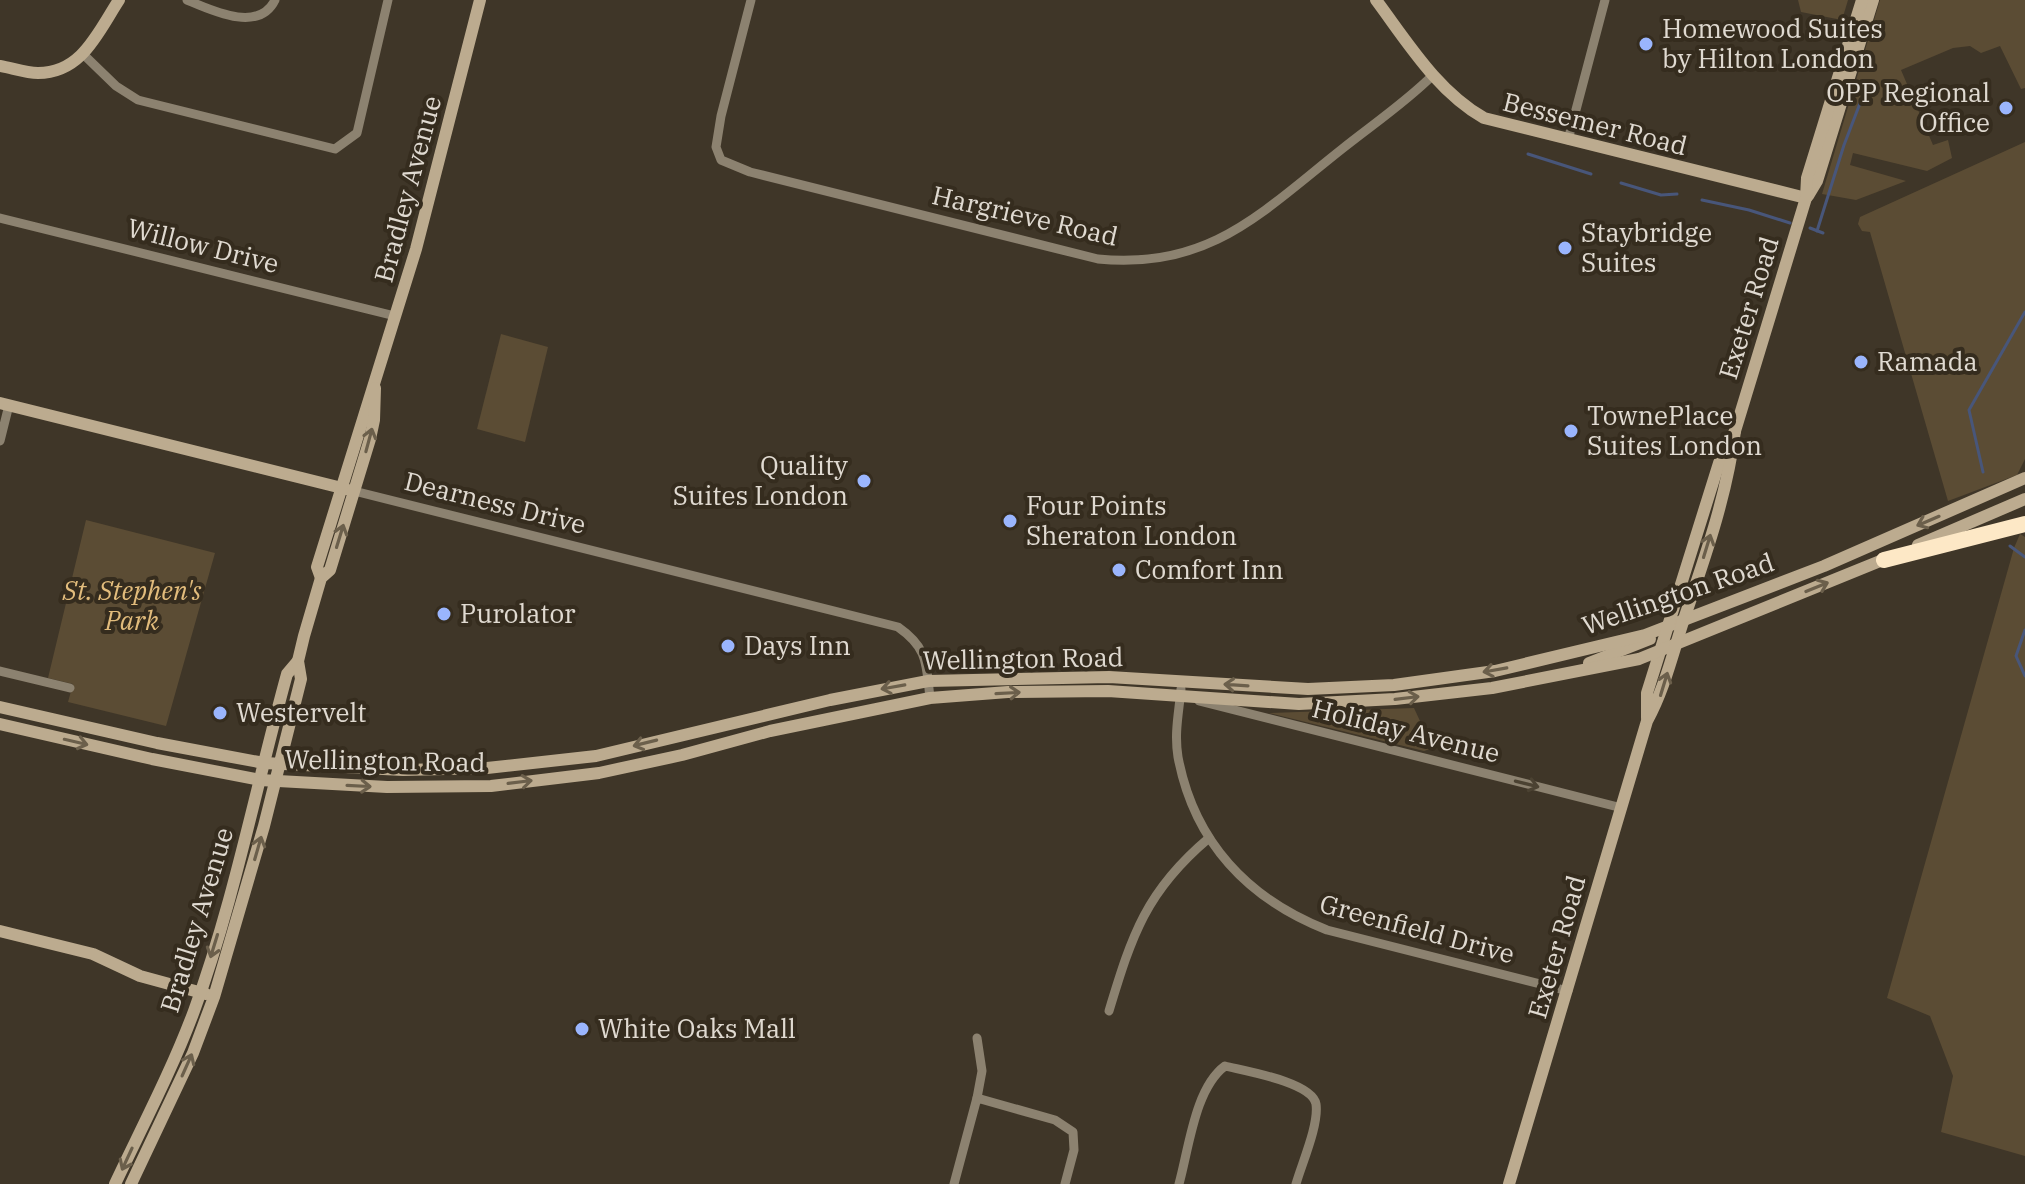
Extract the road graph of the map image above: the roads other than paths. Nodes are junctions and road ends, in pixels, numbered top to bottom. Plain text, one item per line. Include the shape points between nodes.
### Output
1 (119, 0) edge
2 (187, 0) edge
3 (275, 0) edge
4 (388, 0) edge
5 (480, 0) edge
6 (751, 0) edge
7 (1376, 0) edge
8 (1605, 0) edge
9 (1862, 0) edge
10 (1873, 0) edge
11 (84, 55) junction
12 (0, 66) edge
13 (1433, 75) junction
14 (1568, 140) junction
15 (1806, 198) junction
16 (0, 218) edge
17 (395, 316) junction
18 (4, 404) edge
19 (1735, 431) junction
20 (0, 441) edge
21 (2025, 478) edge
22 (348, 489) junction
23 (2025, 499) edge
24 (2025, 524) edge
25 (1884, 560) junction
26 (1684, 620) junction
27 (1667, 629) junction
28 (1676, 645) junction
29 (1660, 651) junction
30 (298, 661) junction
31 (0, 671) edge
32 (1553, 677) junction
33 (928, 681) junction
34 (1181, 681) junction
35 (70, 688) dead end
36 (1180, 696) junction
37 (930, 698) junction
38 (0, 707) edge
39 (1647, 721) junction
40 (0, 724) edge
41 (588, 756) junction
42 (264, 763) junction
43 (279, 764) junction
44 (591, 774) junction
45 (260, 780) junction
46 (275, 781) junction
47 (1622, 808) junction
48 (1209, 838) junction
49 (0, 931) edge
50 (201, 991) junction
51 (1568, 991) junction
52 (214, 997) junction
53 (1109, 1011) dead end
54 (977, 1038) dead end
55 (977, 1098) junction
56 (115, 1184) edge
57 (131, 1184) edge
58 (954, 1184) edge
59 (1065, 1184) edge
60 (1179, 1184) edge
61 (1296, 1184) edge
62 (1509, 1184) edge

1 - 11 main road
2 - 3 street via 221,13 259,17
4 - 11 street via 357,133 335,149 138,100
5 - 17 main road, Bradley Avenue
6 - 13 street, Hargrieve Road via 721,116 716,147 721,160 750,172 1098,259 1155,260 1219,241
7 - 13 main road, Bessemer Road
8 - 14 street
9 - 15 main road, Exeter Road via 1807,178
10 - 15 main road, Exeter Road via 1817,181
11 - 12 main road via 64,68 37,73
13 - 14 main road, Bessemer Road via 1461,105 1484,118
14 - 15 main road, Bessemer Road
15 - 19 main road, Exeter Road
16 - 17 street, Willow Drive
17 - 22 main road, Bradley Avenue via 375,388 374,420
18 - 20 street
18 - 22 main road, Dearness Drive
26 -> 19 main road, Exeter Road via 1730,467
19 - 27 main road, Exeter Road via 1719,463
21 -> 26 main road, Wellington Road
22 - 30 main road, Bradley Avenue via 330,570 321,578
22 - 33 street, Dearness Drive via 898,627 918,641
23 - 25 main road, Wellington Road
24 - 25 highway
28 -> 25 main road, Wellington Road
26 - 27 main road, Wellington Road
26 - 28 main road, Exeter Road
27 - 29 main road, Exeter Road
27 - 32 main road
27 -> 34 main road, Wellington Road via 1501,669 1394,685 1308,689
28 - 29 main road, Wellington Road
39 -> 28 main road, Exeter Road
29 - 32 main road, Wellington Road
29 - 39 main road, Exeter Road via 1647,693
30 - 42 main road, Bradley Avenue via 287,674
30 - 43 main road, Bradley Avenue via 301,679
31 - 35 street
36 -> 32 main road, Wellington Road via 1299,704 1395,699
33 - 34 main road, Wellington Road
33 - 37 street, Dearness Drive
33 -> 41 main road, Wellington Road
34 - 36 street, Greenfield Drive
37 -> 36 main road, Wellington Road via 1108,691
36 -> 47 street, Holiday Avenue
36 - 48 street, Greenfield Drive via 1178,756 1191,804
37 - 44 main road, Wellington Road
38 - 42 main road, Wellington Road
39 - 47 main road, Exeter Road
40 -> 45 main road, Wellington Road
41 - 43 main road, Wellington Road via 474,769
41 - 44 main road
42 - 43 main road, Wellington Road
42 - 45 main road, Bradley Avenue
43 - 46 main road, Bradley Avenue
46 -> 44 main road, Wellington Road via 491,786
45 - 46 main road, Wellington Road
45 -> 50 main road, Bradley Avenue
52 -> 46 main road, Bradley Avenue
47 - 51 main road, Exeter Road
48 - 51 street, Greenfield Drive via 1239,876 1298,919
48 - 53 street via 1181,862 1144,913
49 - 50 main road via 93,954 140,976
50 - 52 main road
50 -> 56 main road, Bradley Avenue
51 - 62 main road, Exeter Road
57 -> 52 main road, Bradley Avenue
54 - 55 street via 982,1071
55 - 58 street
55 - 59 street via 1055,1120 1073,1132
60 - 61 street via 1204,1091 1225,1066 1281,1080 1313,1095 1314,1127

